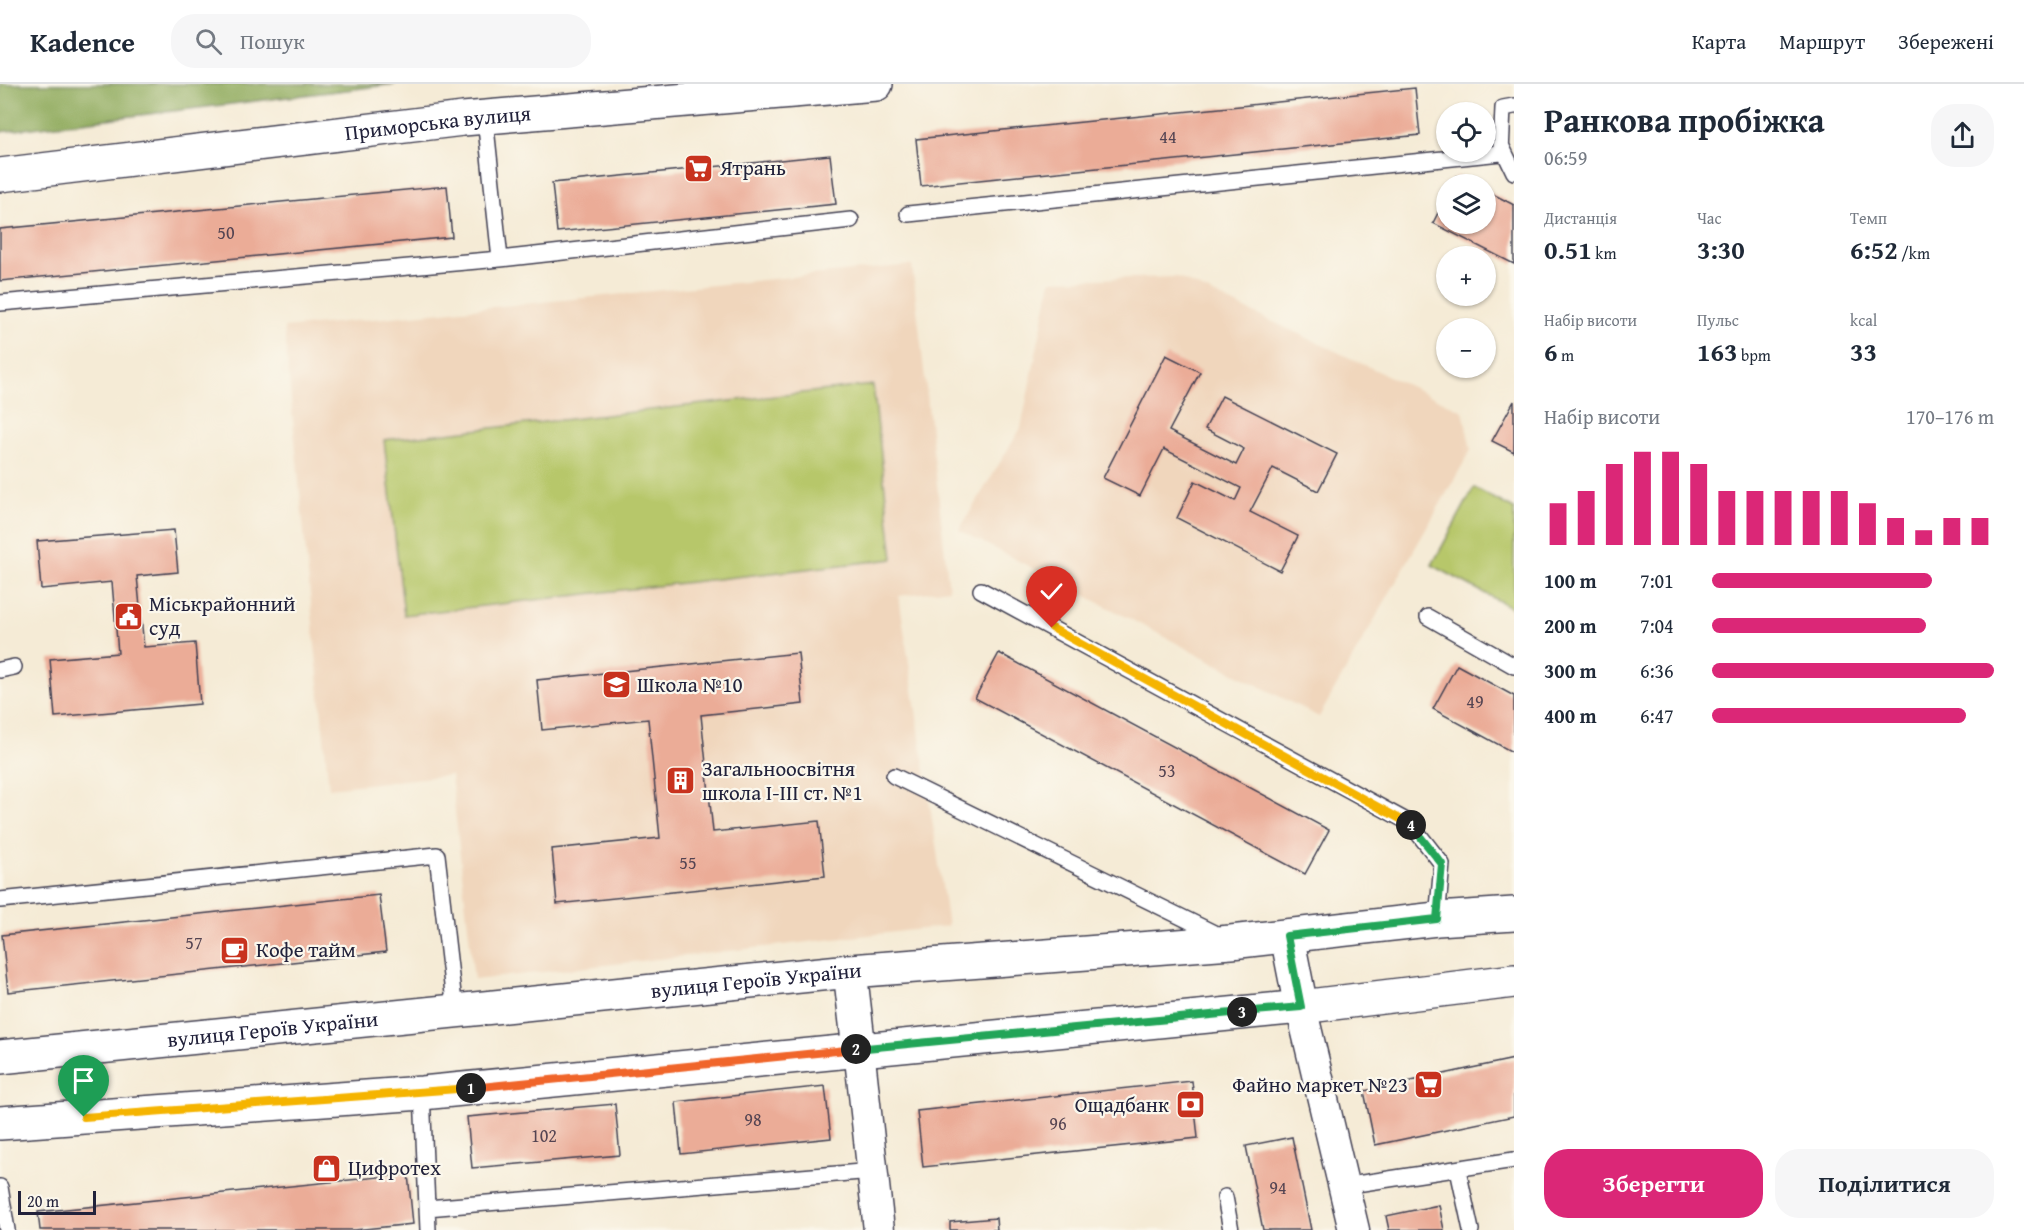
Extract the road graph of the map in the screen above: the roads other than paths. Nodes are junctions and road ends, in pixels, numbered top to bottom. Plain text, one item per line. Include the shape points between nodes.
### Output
1 (876, 84) edge
2 (1514, 106) edge
3 (485, 118) junction
4 (1502, 145) junction
5 (1514, 172) edge
6 (0, 175) edge
7 (908, 214) dead end
8 (851, 220) dead end
9 (501, 260) junction
10 (0, 303) edge
11 (981, 590) dead end
12 (1428, 617) dead end
13 (1514, 666) edge
14 (894, 776) dead end
15 (0, 900) edge
16 (1514, 914) edge
17 (1437, 919) junction
18 (1287, 936) junction
19 (1231, 942) junction
20 (850, 971) junction
21 (1514, 981) edge
22 (1301, 1007) junction
23 (455, 1011) junction
24 (859, 1049) junction
25 (0, 1057) edge
26 (422, 1093) junction
27 (0, 1123) edge
28 (1514, 1160) edge
29 (1458, 1170) junction
30 (873, 1171) junction
31 (1343, 1186) junction
32 (0, 1187) edge
33 (1225, 1197) dead end
34 (427, 1208) junction
35 (7, 1230) edge
36 (428, 1230) edge
37 (879, 1230) edge
38 (1231, 1230) edge
39 (1354, 1230) edge
40 (1471, 1230) edge

1 - 3 main road, Приморська вулиця
2 - 4 lane via 1503,108
3 - 6 main road, Приморська вулиця
3 - 9 lane
4 - 5 lane
4 - 7 lane via 1501,153
8 - 9 lane
9 - 10 lane
11 - 17 lane via 1410,823 1442,864
12 - 13 lane
14 - 19 lane
15 - 23 lane via 437,855
16 - 17 main road, вулиця Героїв України
17 - 18 main road, вулиця Героїв України
18 - 19 main road, вулиця Героїв України
18 - 22 main road
19 - 20 main road, вулиця Героїв України
20 - 23 main road, вулиця Героїв України
20 - 24 main road
21 - 22 main road
22 - 24 main road
22 - 31 street
23 - 25 main road, вулиця Героїв України
24 - 26 main road
24 - 30 street
26 - 27 main road
26 - 34 lane
28 - 29 lane
29 - 31 lane
29 - 40 lane
30 - 34 lane
30 - 37 street
31 - 39 street
32 - 35 lane
33 - 38 lane
34 - 36 lane

